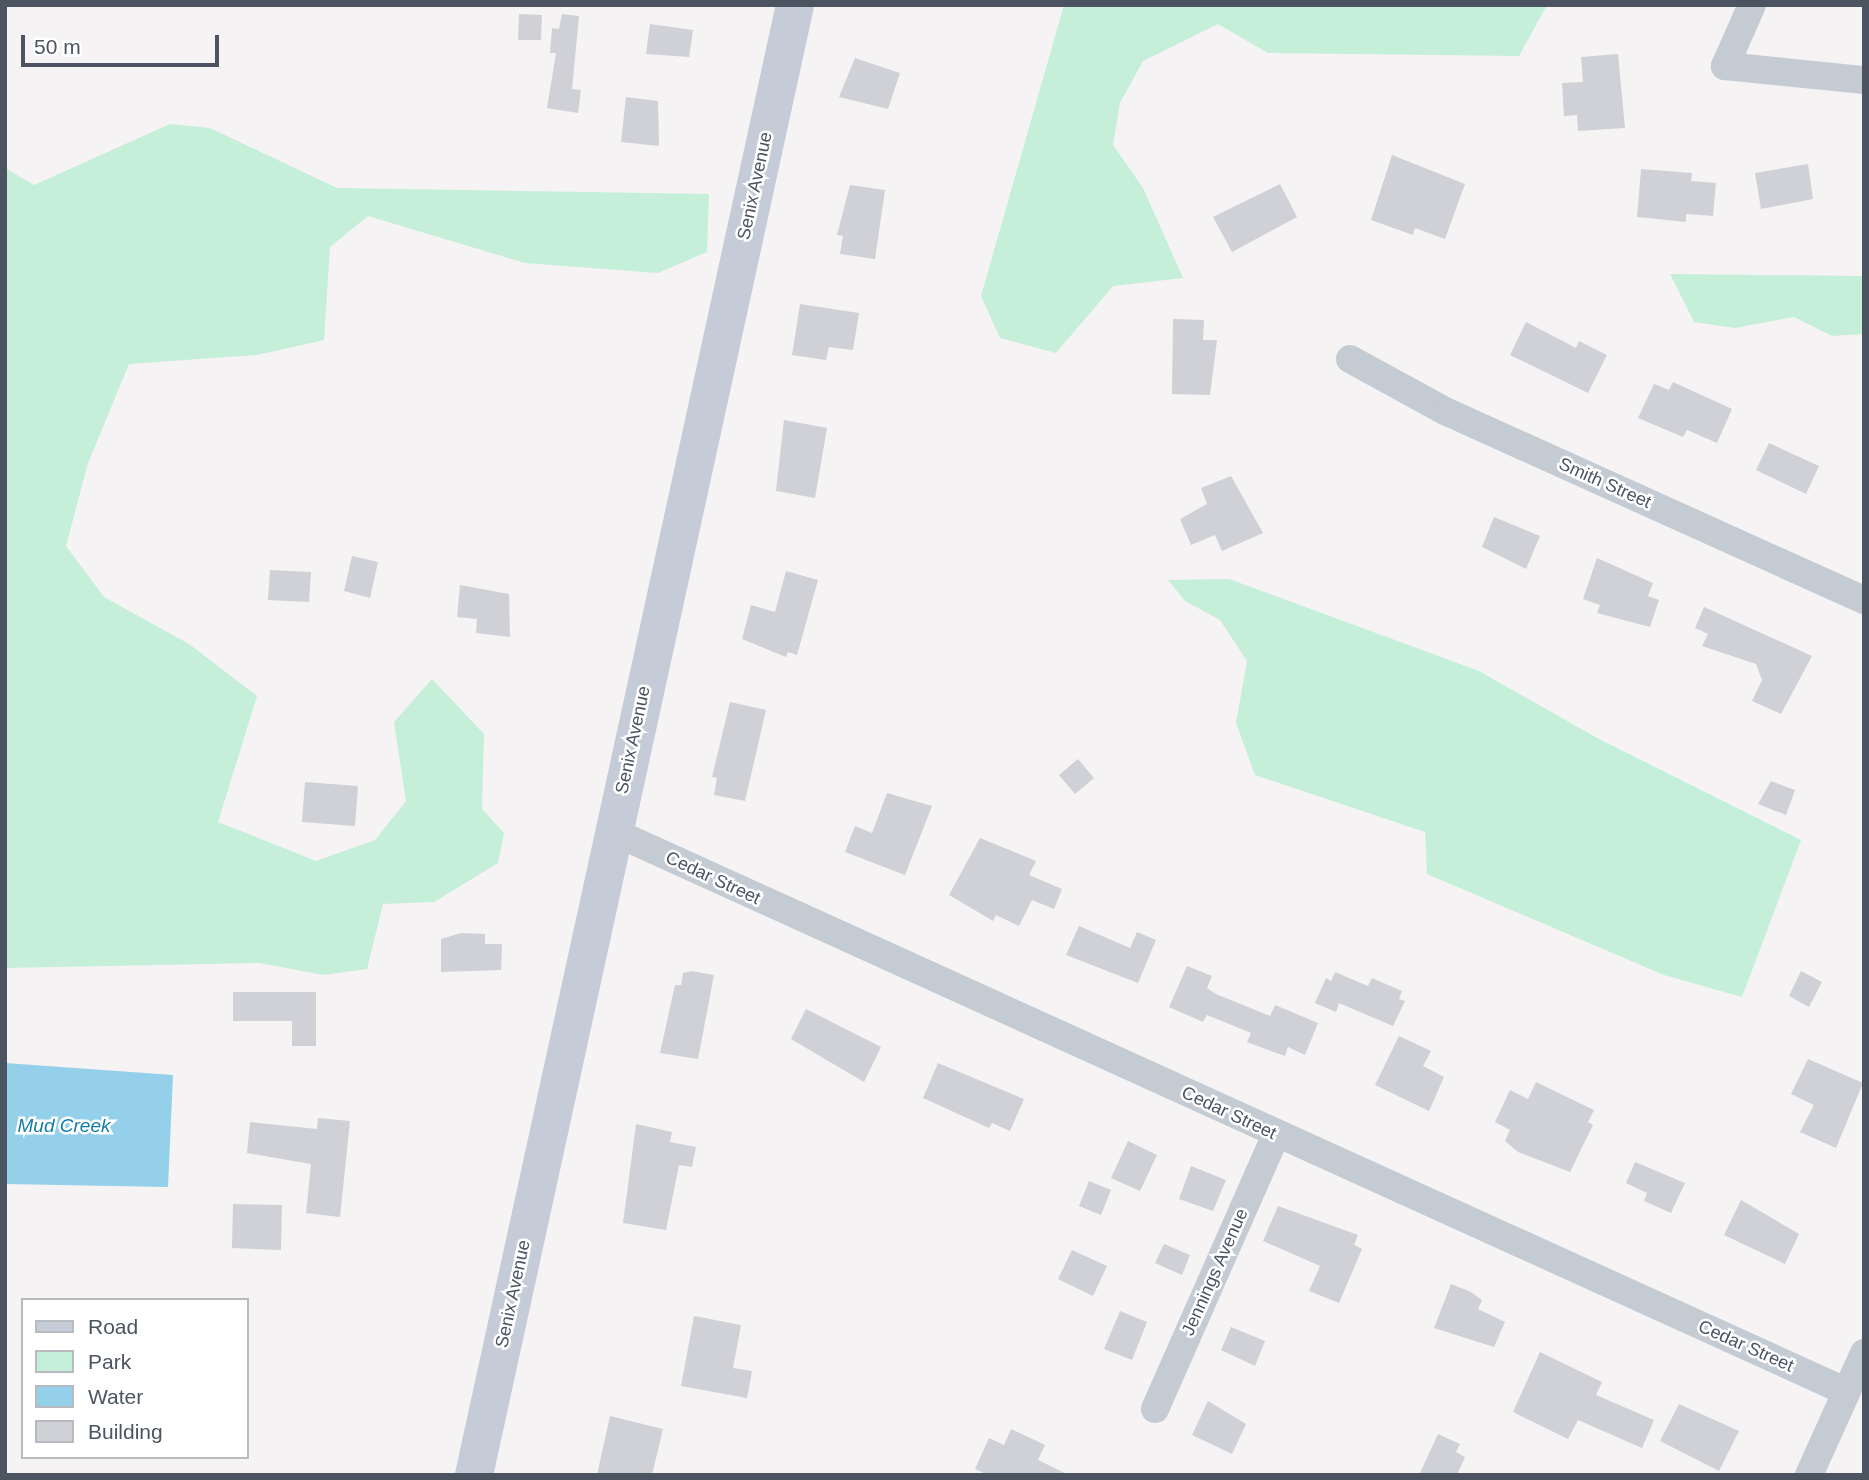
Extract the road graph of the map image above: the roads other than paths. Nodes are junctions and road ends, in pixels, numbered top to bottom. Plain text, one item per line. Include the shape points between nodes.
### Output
1 (795, 5) edge
2 (1752, 5) edge
3 (1864, 80) edge
4 (1350, 359) dead end
5 (1864, 600) edge
6 (614, 832) junction
7 (1276, 1135) junction
8 (1864, 1353) edge
9 (1845, 1391) junction
10 (1155, 1409) dead end
11 (474, 1475) edge
12 (1809, 1475) edge

1 - 6 street, Senix Avenue
2 - 3 street via 1725,66
4 - 5 street, Smith Street via 1445,411
6 - 7 street, Cedar Street
6 - 11 street, Senix Avenue
7 - 9 street, Cedar Street
7 - 10 street, Jennings Avenue
8 - 9 street
9 - 12 street

